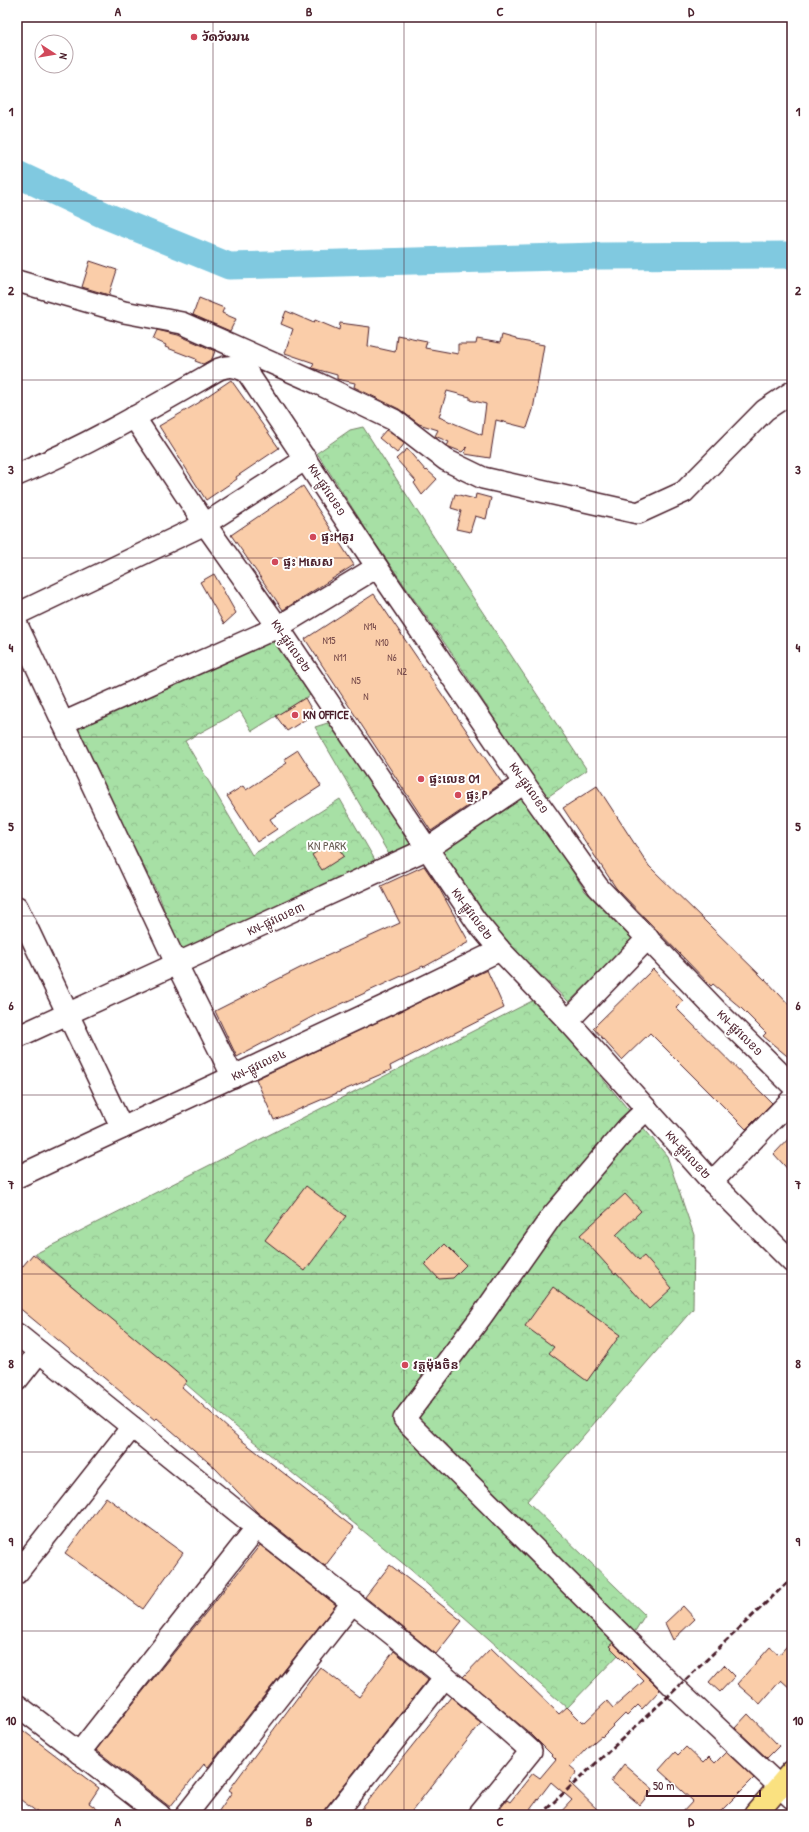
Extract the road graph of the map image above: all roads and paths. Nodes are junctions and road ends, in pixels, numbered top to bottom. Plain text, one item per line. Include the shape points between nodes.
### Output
1 (17, 281) edge
2 (792, 392) edge
3 (134, 417) junction
4 (306, 459) junction
5 (17, 475) edge
6 (205, 524) junction
7 (377, 568) junction
8 (17, 614) edge
9 (17, 625) edge
10 (278, 627) junction
11 (63, 723) junction
12 (524, 783) junction
13 (427, 849) junction
14 (17, 907) edge
15 (648, 938) junction
16 (500, 950) junction
17 (177, 965) junction
18 (68, 1014) junction
19 (568, 1021) junction
20 (17, 1037) edge
21 (233, 1076) junction
22 (792, 1085) edge
23 (792, 1099) edge
24 (647, 1109) junction
25 (122, 1128) junction
26 (17, 1177) edge
27 (712, 1182) junction
28 (792, 1262) edge
29 (17, 1334) edge
30 (39, 1352) junction
31 (17, 1380) edge
32 (132, 1427) junction
33 (257, 1527) junction
34 (17, 1574) edge
35 (353, 1602) junction
36 (445, 1677) junction
37 (17, 1705) edge
38 (79, 1753) junction
39 (788, 1786) edge
40 (160, 1815) edge
41 (186, 1815) edge
42 (335, 1815) edge
43 (479, 1815) edge
44 (755, 1815) edge

1 - 2 street via 124,312 182,323 387,417 446,460 483,478 638,513 684,492 765,410
3 - 4 street, KN-ផ្លូវលេខ១ via 219,369 228,366 238,367 255,381
3 - 5 street, KN-ផ្លូវលេខ១ via 48,462
3 - 6 street, KN-ផ្លូវលេខ២
4 - 6 street
4 - 7 street, KN-ផ្លូវលេខ១
6 - 8 street
6 - 10 street, KN-ផ្លូវលេខ២
7 - 10 street
7 - 12 street, KN-ផ្លូវលេខ១
9 - 11 street
10 - 11 street
10 - 13 street, KN-ផ្លូវលេខ២
11 - 17 street
12 - 13 street, KN-ផ្លូវលេខ៣
12 - 15 street, KN-ផ្លូវលេខ១ via 598,887
13 - 16 street, KN-ផ្លូវលេខ២ via 476,921
13 - 17 street, KN-ផ្លូវលេខ៣
14 - 18 street
15 - 19 street
15 - 22 street, KN-ផ្លូវលេខ១
16 - 19 street, KN-ផ្លូវលេខ២
16 - 21 street, KN-ផ្លូវលេខ៤
17 - 18 street, KN-ផ្លូវលេខ៣
17 - 21 street
18 - 20 street, KN-ផ្លូវលេខ៣
18 - 25 street
19 - 24 street, KN-ផ្លូវលេខ២
21 - 25 street, KN-ផ្លូវលេខ៤
23 - 27 street
24 - 27 street, KN-ផ្លូវលេខ២
24 - 39 street via 628,1127 552,1216 481,1317 404,1419 676,1689
25 - 26 street, KN-ផ្លូវលេខ៤
27 - 28 street, KN-ផ្លូវលេខ២
29 - 30 street
30 - 31 street
30 - 32 street
32 - 33 street
32 - 34 street
33 - 35 street
33 - 38 street
35 - 36 street
35 - 41 street
36 - 42 street
36 - 43 street via 531,1751
37 - 38 street
38 - 40 street
39 - 44 highway

